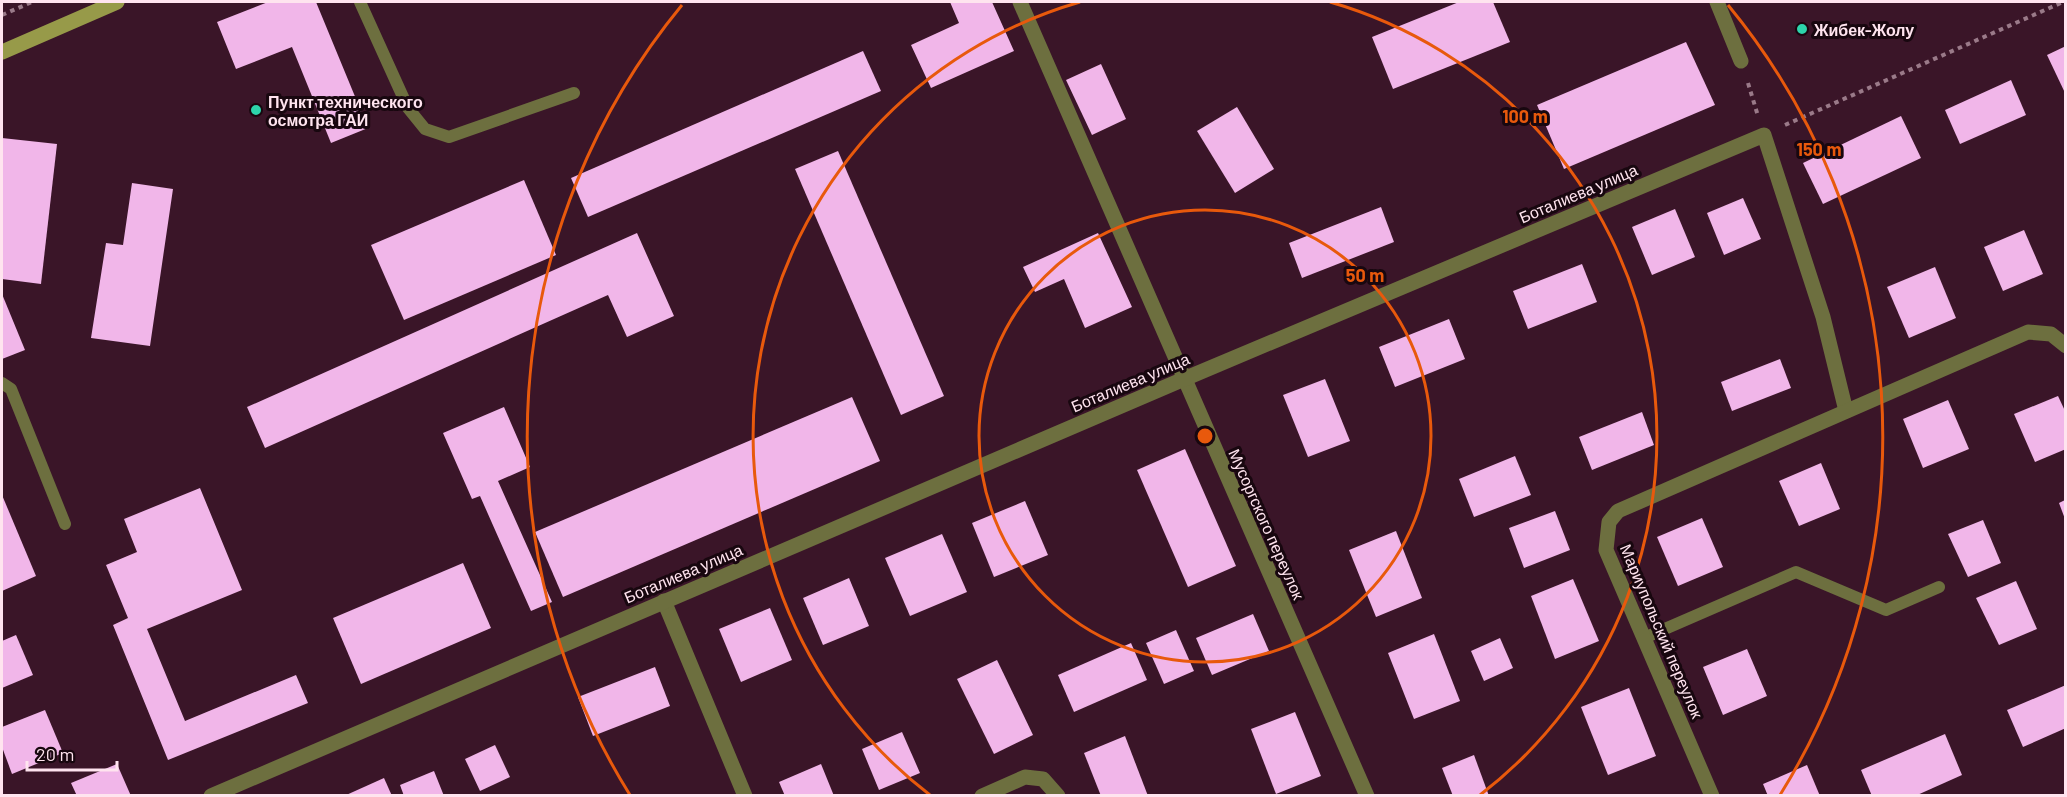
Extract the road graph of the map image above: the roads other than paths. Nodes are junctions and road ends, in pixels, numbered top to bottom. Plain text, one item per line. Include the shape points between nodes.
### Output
1 (117, 2) edge
2 (360, 2) edge
3 (1020, 2) edge
4 (1717, 2) edge
5 (2, 52) edge
6 (1741, 61) road end
7 (574, 93) dead end
8 (2066, 346) edge
9 (1184, 379) junction
10 (2, 383) edge
11 (1846, 411) junction
12 (65, 524) dead end
13 (1939, 587) dead end
14 (664, 601) junction
15 (1644, 638) junction
16 (211, 795) edge
17 (744, 795) edge
18 (982, 795) edge
19 (1058, 795) edge
20 (1367, 795) edge
21 (1712, 795) edge

1 - 5 street
2 - 7 lane via 408,108 425,129 449,137
3 - 9 street, Мусоргского переулок
4 - 6 street
8 - 11 street, Мариупольский переулок via 2051,334 2028,332
9 - 11 street, Боталиева улица via 1764,135 1823,317
9 - 14 street, Боталиева улица
9 - 20 street, Мусоргского переулок
10 - 12 lane via 11,389
11 - 15 street, Мариупольский переулок via 1618,511 1609,522 1606,550
13 - 15 lane via 1886,610 1796,572
14 - 16 street, Боталиева улица
14 - 17 street
15 - 21 street, Мариупольский переулок
18 - 19 street via 1025,777 1043,779

